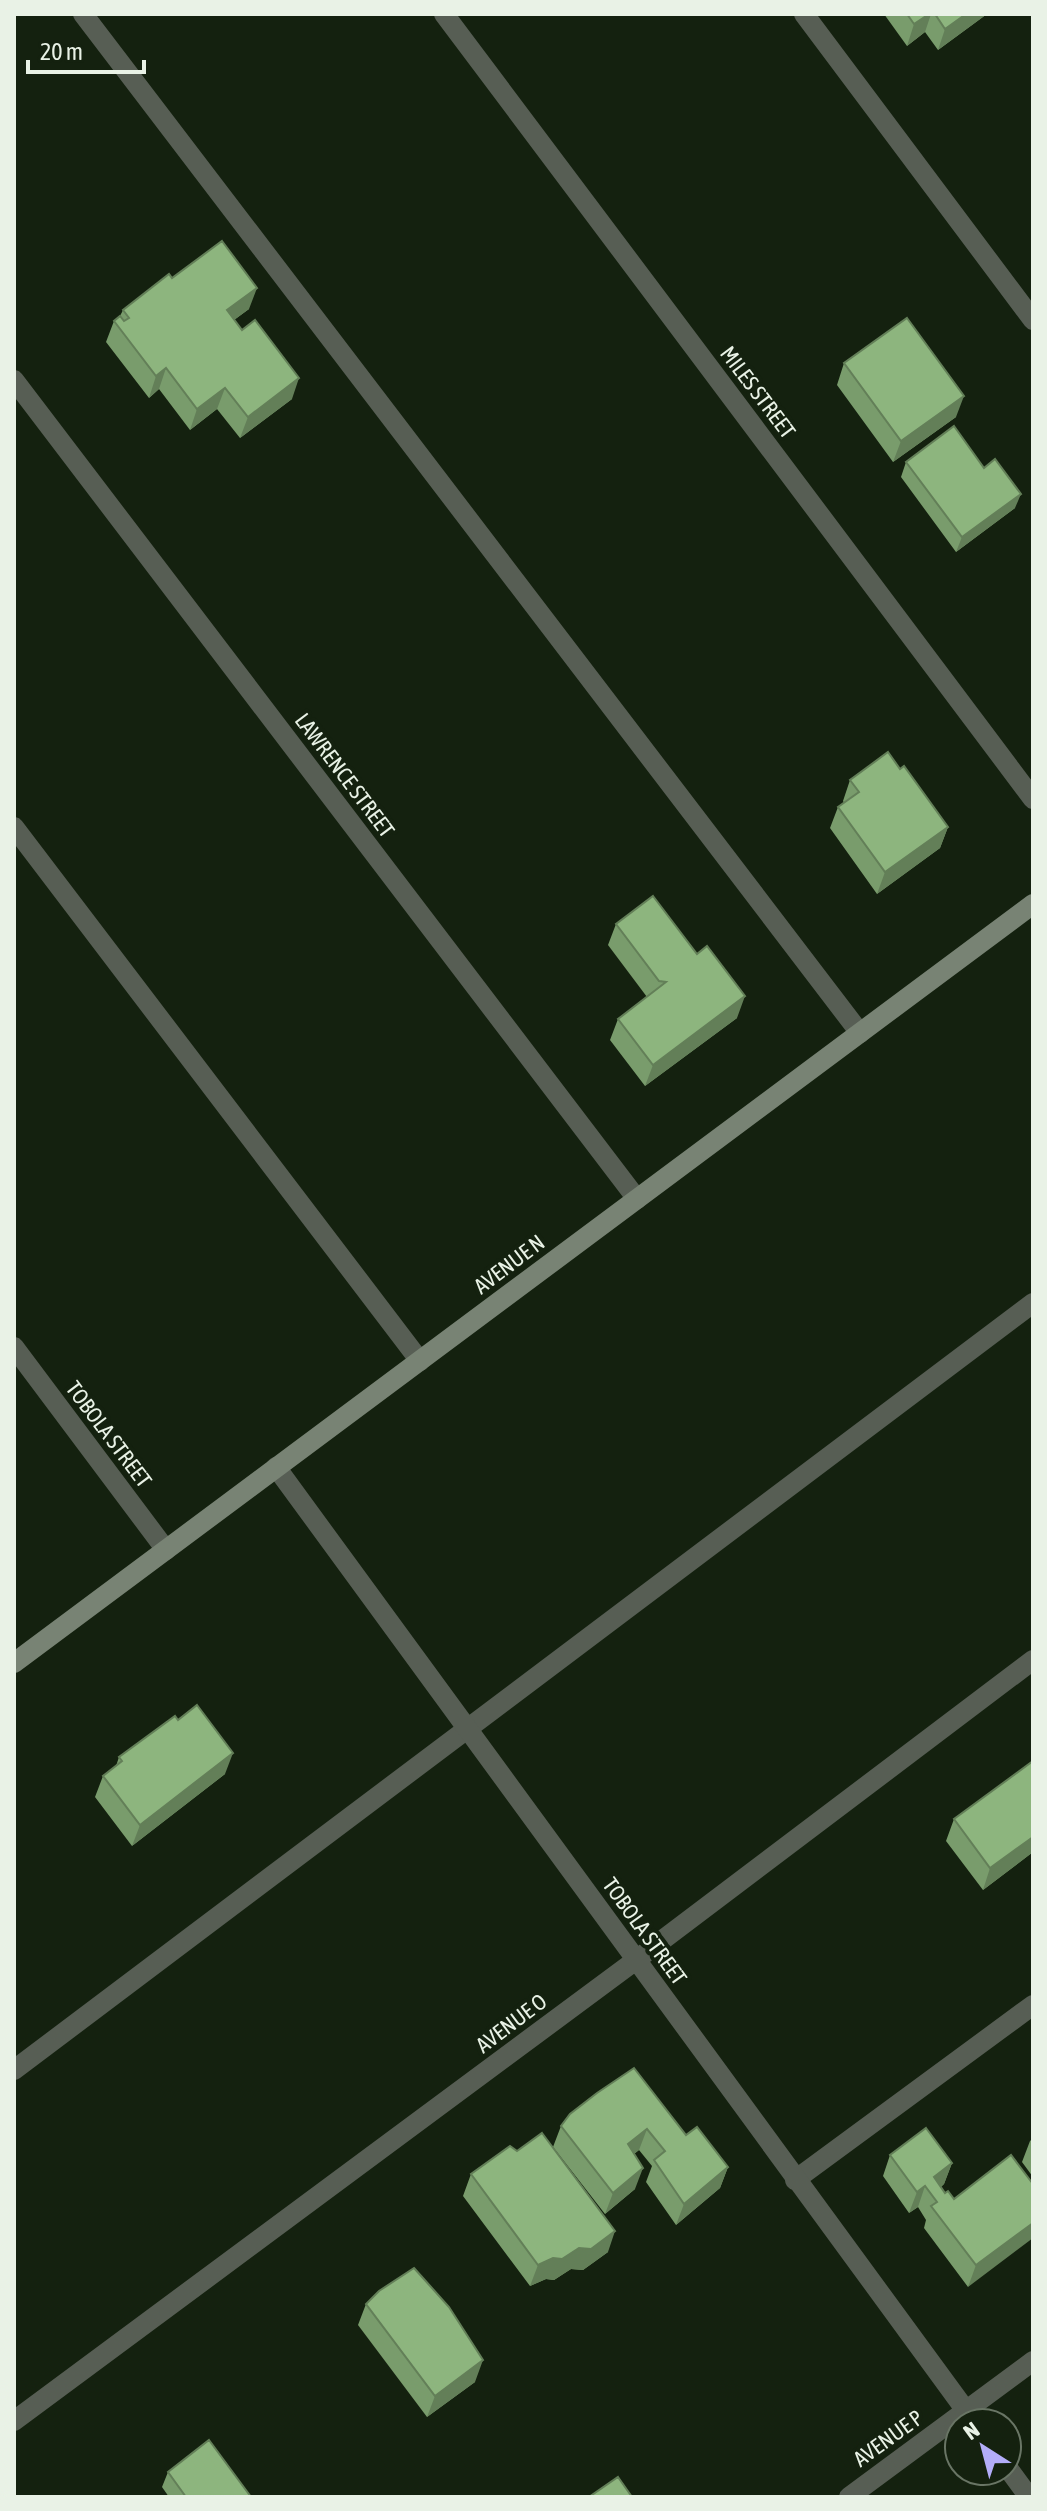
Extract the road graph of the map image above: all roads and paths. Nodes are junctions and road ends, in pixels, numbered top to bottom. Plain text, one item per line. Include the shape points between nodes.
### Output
1 (83, 14) edge
2 (444, 14) edge
3 (804, 14) edge
4 (1033, 320) edge
5 (14, 380) edge
6 (1033, 799) edge
7 (14, 827) edge
8 (1033, 904) edge
9 (860, 1033) junction
10 (637, 1199) junction
11 (1033, 1303) edge
12 (14, 1347) edge
13 (420, 1361) junction
14 (276, 1467) junction
15 (166, 1550) junction
16 (1033, 1660) edge
17 (14, 1663) edge
18 (467, 1729) junction
19 (636, 1960) junction
20 (1033, 2005) edge
21 (14, 2070) edge
22 (795, 2180) junction
23 (1033, 2361) edge
24 (963, 2407) edge
25 (981, 2407) edge
26 (14, 2421) edge
27 (943, 2435) edge
28 (849, 2497) edge

1 - 9 street
2 - 6 street, MILES STREET
3 - 4 street
5 - 10 street, LAWRENCE STREET
7 - 13 street
8 - 9 street, AVENUE N
9 - 10 street, AVENUE N
10 - 13 street, AVENUE N
11 - 18 street
12 - 15 street, TOBOLA STREET
13 - 14 street, AVENUE N
14 - 15 street, AVENUE N
14 - 18 street, TOBOLA STREET
15 - 17 street, AVENUE N
16 - 19 street, AVENUE O
18 - 19 street, TOBOLA STREET
18 - 21 street
19 - 22 street, TOBOLA STREET
19 - 26 street, AVENUE O
20 - 22 street
22 - 24 street, TOBOLA STREET
23 - 25 street, AVENUE P
27 - 28 street, AVENUE P

